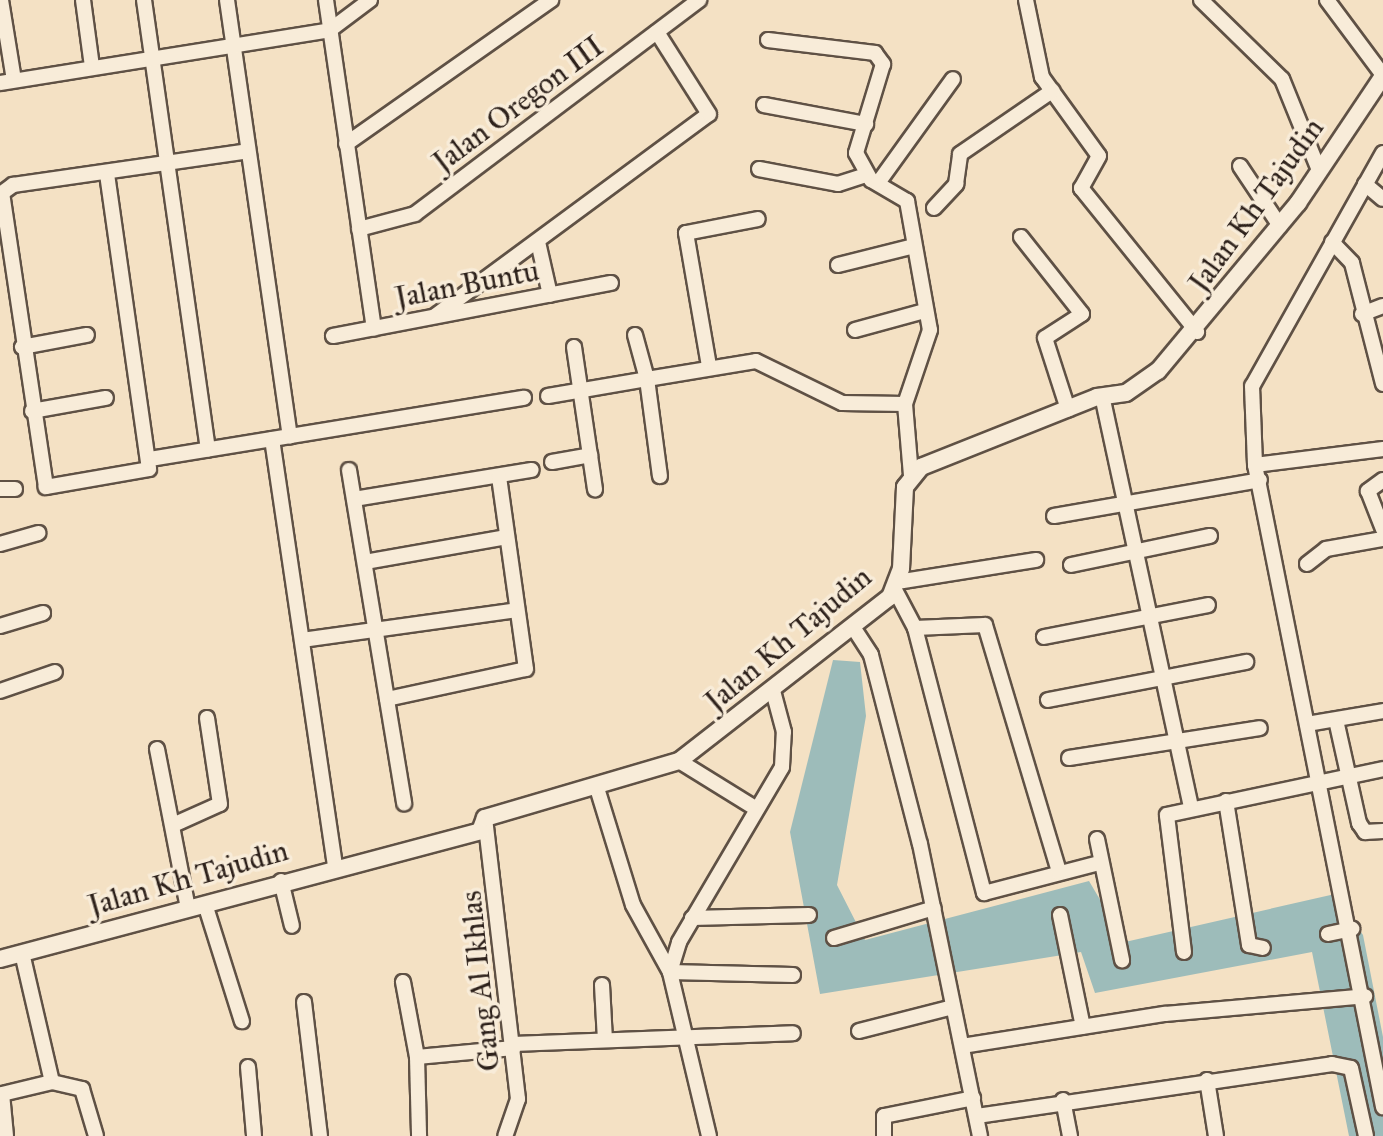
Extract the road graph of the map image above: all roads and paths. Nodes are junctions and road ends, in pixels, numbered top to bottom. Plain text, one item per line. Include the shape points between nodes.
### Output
1 (1, 0) edge
2 (83, 0) edge
3 (144, 0) edge
4 (227, 0) edge
5 (326, 0) edge
6 (370, 0) edge
7 (551, 0) edge
8 (699, 0) edge
9 (1026, 0) edge
10 (1201, 0) edge
11 (1327, 0) edge
12 (330, 30) junction
13 (657, 32) junction
14 (768, 40) dead end
15 (235, 45) junction
16 (153, 59) junction
17 (92, 67) junction
18 (1383, 75) edge
19 (953, 79) dead end
20 (7, 81) edge
21 (1052, 91) junction
22 (764, 105) dead end
23 (866, 124) junction
24 (346, 144) junction
25 (248, 151) junction
26 (1383, 153) edge
27 (170, 165) junction
28 (1240, 166) dead end
29 (759, 169) dead end
30 (1319, 170) junction
31 (107, 174) junction
32 (872, 179) junction
33 (1374, 192) edge
34 (934, 208) dead end
35 (758, 219) dead end
36 (1280, 226) junction
37 (359, 229) junction
38 (1021, 237) dead end
39 (538, 242) junction
40 (914, 246) junction
41 (1339, 248) junction
42 (838, 265) dead end
43 (611, 283) dead end
44 (550, 295) junction
45 (1383, 306) edge
46 (925, 311) junction
47 (1362, 314) junction
48 (435, 316) junction
49 (374, 329) junction
50 (855, 330) dead end
51 (1197, 332) junction
52 (87, 335) dead end
53 (635, 335) dead end
54 (333, 336) dead end
55 (22, 347) junction
56 (574, 347) dead end
57 (709, 366) junction
58 (647, 379) junction
59 (1383, 384) edge
60 (581, 390) junction
61 (548, 396) dead end
62 (106, 398) dead end
63 (524, 398) dead end
64 (1103, 400) junction
65 (905, 404) junction
66 (1068, 409) junction
67 (32, 411) junction
68 (290, 436) junction
69 (272, 439) junction
70 (208, 449) junction
71 (1383, 449) edge
72 (590, 455) junction
73 (150, 459) junction
74 (552, 462) dead end
75 (1257, 464) junction
76 (349, 470) dead end
77 (532, 470) dead end
78 (499, 476) junction
79 (660, 476) dead end
80 (911, 476) junction
81 (1260, 480) junction
82 (1383, 480) edge
83 (595, 489) dead end
84 (354, 499) junction
85 (1124, 502) junction
86 (1054, 516) dead end
87 (1383, 529) edge
88 (38, 533) dead end
89 (1210, 536) dead end
90 (507, 537) junction
91 (1383, 539) edge
92 (0, 544) edge
93 (1135, 552) junction
94 (1036, 560) dead end
95 (365, 562) junction
96 (1307, 564) dead end
97 (1071, 565) dead end
98 (896, 586) junction
99 (1208, 605) dead end
100 (517, 610) junction
101 (43, 613) dead end
102 (1149, 616) junction
103 (0, 626) edge
104 (853, 627) junction
105 (915, 628) junction
106 (376, 631) junction
107 (1044, 637) dead end
108 (302, 640) junction
109 (1246, 662) dead end
110 (55, 672) dead end
111 (1162, 678) junction
112 (0, 691) edge
113 (773, 691) junction
114 (387, 699) junction
115 (1048, 700) dead end
116 (1383, 711) edge
117 (207, 718) dead end
118 (1336, 720) junction
119 (1307, 724) junction
120 (1260, 728) dead end
121 (1176, 739) junction
122 (157, 749) dead end
123 (1069, 758) dead end
124 (679, 761) junction
125 (1383, 769) edge
126 (1349, 776) junction
127 (1319, 782) junction
128 (597, 788) junction
129 (1226, 801) junction
130 (404, 803) dead end
131 (755, 808) junction
132 (1191, 808) junction
133 (485, 818) junction
134 (173, 825) junction
135 (1383, 831) edge
136 (1097, 839) dead end
137 (1099, 863) junction
138 (335, 866) junction
139 (1059, 872) junction
140 (281, 881) junction
141 (205, 904) junction
142 (188, 908) junction
143 (934, 908) junction
144 (809, 915) dead end
145 (1060, 915) dead end
146 (692, 918) junction
147 (292, 926) dead end
148 (834, 938) dead end
149 (1253, 944) dead end
150 (1184, 952) dead end
151 (22, 953) junction
152 (0, 959) edge
153 (1122, 960) dead end
154 (670, 972) junction
155 (793, 975) dead end
156 (403, 982) dead end
157 (602, 985) dead end
158 (1356, 997) junction
159 (304, 1002) dead end
160 (953, 1007) junction
161 (1375, 1017) edge
162 (242, 1021) dead end
163 (1083, 1027) junction
164 (859, 1031) dead end
165 (793, 1033) dead end
166 (682, 1036) junction
167 (605, 1040) junction
168 (514, 1046) junction
169 (962, 1046) junction
170 (417, 1057) junction
171 (248, 1067) dead end
172 (1380, 1075) edge
173 (1207, 1080) junction
174 (52, 1082) junction
175 (973, 1098) junction
176 (1063, 1100) junction
177 (1383, 1107) edge
178 (977, 1116) junction
179 (1369, 1135) edge
180 (6, 1136) edge
181 (96, 1136) edge
182 (254, 1136) edge
183 (320, 1136) edge
184 (419, 1136) edge
185 (505, 1136) edge
186 (709, 1136) edge
187 (884, 1136) edge
188 (980, 1136) edge
189 (1070, 1136) edge
190 (1216, 1136) edge

1 - 20 street
2 - 17 street
3 - 16 street
4 - 15 street
5 - 12 street
6 - 12 street
7 - 24 street
8 - 13 street, Jalan Oregon III
9 - 21 street via 1039,71
10 - 30 street via 1282,79
11 - 18 street
12 - 15 street
12 - 24 street
13 - 37 street, Jalan Oregon III via 415,214
13 - 39 street via 709,114
14 - 23 street via 875,53 883,71
15 - 16 street
15 - 25 street
16 - 17 street
16 - 27 street
17 - 20 street
18 - 30 street, Jalan Kh Tajudin
19 - 32 street
21 - 34 street via 960,154 956,184
21 - 51 street via 1099,156 1081,188
22 - 23 street
23 - 32 street via 856,153
24 - 37 street
25 - 27 street
25 - 68 street
26 - 33 street
27 - 31 street
27 - 70 street
28 - 36 street
29 - 32 street via 838,184
30 - 36 street, Jalan Kh Tajudin
31 - 55 street via 13,185 2,193
31 - 73 street
32 - 40 street via 907,201
33 - 41 street
35 - 57 street via 686,233
36 - 51 street, Jalan Kh Tajudin
37 - 49 street
38 - 66 street via 1082,314 1045,338
39 - 44 street
39 - 48 street
40 - 42 street
40 - 46 street
41 - 47 street
41 - 75 street via 1254,379
43 - 44 street, Jalan Buntu
44 - 48 street, Jalan Buntu
45 - 47 street
46 - 50 street
46 - 65 street via 928,348
47 - 59 street
48 - 49 street, Jalan Buntu
49 - 54 street, Jalan Buntu
51 - 64 street, Jalan Kh Tajudin via 1148,381
52 - 55 street
53 - 58 street
55 - 67 street
56 - 60 street
57 - 58 street
57 - 65 street via 756,361 842,403
58 - 60 street
58 - 79 street
60 - 61 street
60 - 72 street
62 - 67 street
63 - 68 street
64 - 66 street, Jalan Kh Tajudin
64 - 85 street
65 - 80 street
66 - 80 street, Jalan Kh Tajudin
67 - 73 street via 46,487 146,471
68 - 69 street
69 - 70 street
69 - 108 street
70 - 73 street
71 - 75 street
72 - 74 street
72 - 83 street
75 - 81 street
76 - 84 street
77 - 78 street
78 - 84 street
78 - 90 street
80 - 98 street, Jalan Kh Tajudin
81 - 85 street
81 - 119 street
82 - 87 street via 1368,491
84 - 95 street
85 - 86 street
85 - 93 street
88 - 92 street
89 - 93 street
90 - 95 street
90 - 100 street
91 - 96 street via 1326,549
93 - 97 street
93 - 102 street
94 - 98 street
95 - 106 street
98 - 104 street, Jalan Kh Tajudin
98 - 105 street
99 - 102 street
100 - 106 street
100 - 114 street via 522,674
101 - 103 street
102 - 107 street
102 - 111 street
104 - 113 street, Jalan Kh Tajudin
104 - 143 street via 871,655
105 - 139 street via 985,625
105 - 139 street via 984,893
106 - 108 street
106 - 114 street
108 - 138 street
109 - 111 street
110 - 112 street
111 - 115 street
111 - 121 street
113 - 124 street, Jalan Kh Tajudin
113 - 131 street via 785,749
114 - 130 street
116 - 118 street
117 - 134 street via 221,800
118 - 119 street
118 - 126 street
119 - 127 street
120 - 121 street
121 - 123 street
121 - 132 street
122 - 134 street
124 - 128 street, Jalan Kh Tajudin
124 - 131 street
125 - 126 street
126 - 127 street
126 - 135 street via 1361,829
127 - 129 street
127 - 158 street via 1340,932
128 - 133 street, Jalan Kh Tajudin
128 - 154 street via 633,905
129 - 132 street
129 - 149 street
131 - 146 street
132 - 150 street via 1166,818
133 - 138 street, Jalan Kh Tajudin via 480,831
133 - 168 street, Gang Al Ikhlas
134 - 142 street
136 - 137 street
137 - 139 street
137 - 153 street
138 - 140 street, Jalan Kh Tajudin
140 - 141 street, Jalan Kh Tajudin
140 - 147 street
141 - 142 street, Jalan Kh Tajudin
141 - 162 street
142 - 151 street, Jalan Kh Tajudin
143 - 148 street
143 - 160 street
144 - 146 street
145 - 163 street
146 - 154 street
151 - 152 street, Jalan Kh Tajudin
151 - 174 street
154 - 155 street
154 - 166 street
156 - 170 street
157 - 167 street
158 - 161 street
158 - 163 street
159 - 183 street
160 - 164 street
160 - 169 street
161 - 172 street
163 - 169 street
165 - 166 street
166 - 167 street
166 - 186 street
167 - 168 street
168 - 170 street
168 - 185 street, Gang Al Ikhlas via 518,1099
169 - 175 street
170 - 184 street
171 - 182 street
172 - 177 street
173 - 176 street
173 - 179 street via 1343,1065 1351,1068
173 - 190 street
174 - 180 street via 2,1094
174 - 181 street via 82,1089
175 - 178 street
175 - 187 street via 884,1116
176 - 178 street
176 - 189 street
178 - 188 street

